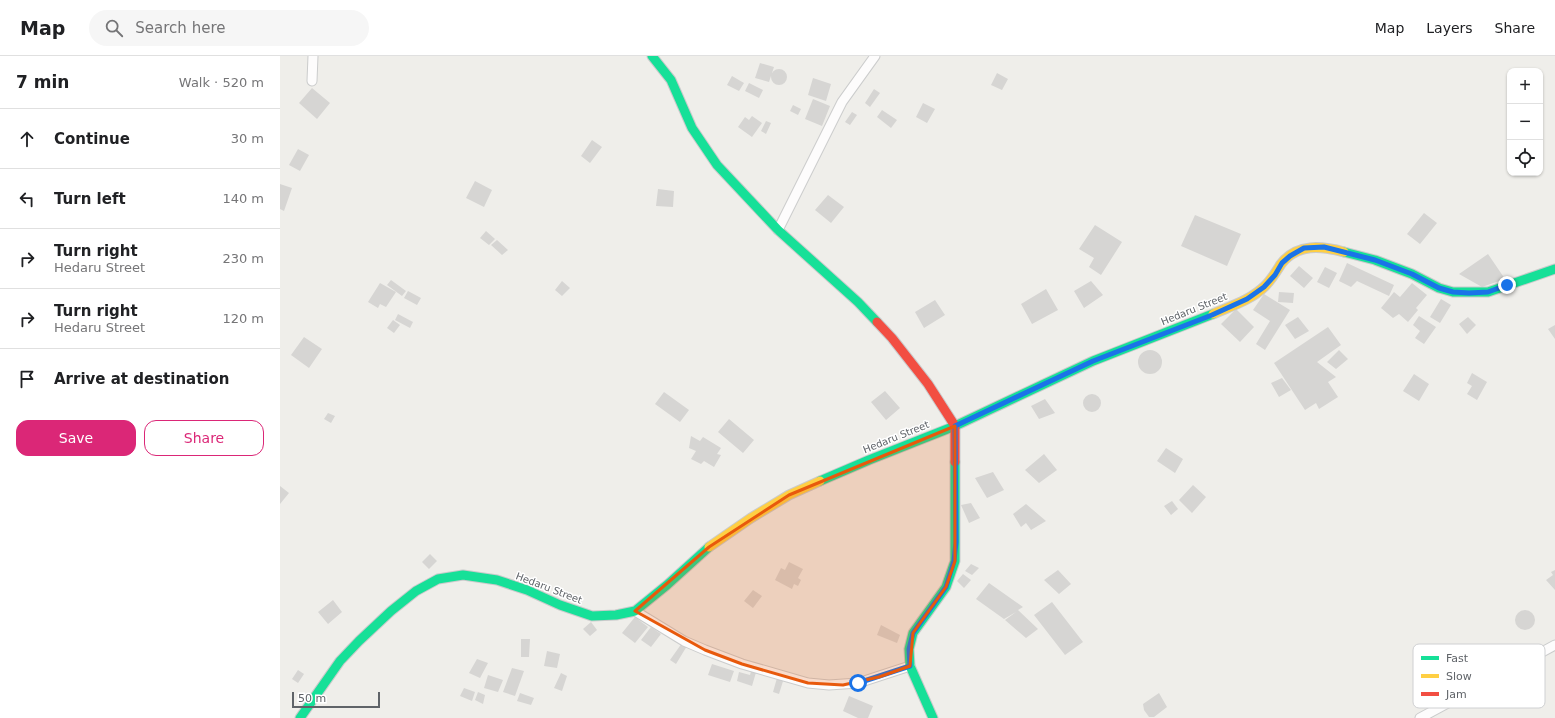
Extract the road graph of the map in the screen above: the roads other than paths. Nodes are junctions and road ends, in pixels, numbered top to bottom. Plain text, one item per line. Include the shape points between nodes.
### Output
1 (313, 56) edge
2 (652, 56) edge
3 (875, 56) edge
4 (312, 81) dead end
5 (778, 230) junction
6 (1555, 269) edge
7 (955, 426) junction
8 (635, 611) junction
9 (1555, 645) edge
10 (1545, 650) edge
11 (910, 666) junction
12 (1438, 708) edge
13 (300, 718) edge
14 (933, 718) edge
15 (1420, 718) edge

1 - 4 street
2 - 5 street via 671,80 692,128 717,165
3 - 5 street via 842,102
5 - 7 street via 858,302 892,338 928,384
6 - 7 street, Hedaru Street via 1488,292 1453,292 1368,258 1324,247 1304,248 1282,263 1264,287 1247,299 1093,361
7 - 8 street, Hedaru Street via 789,495 710,547
7 - 11 street via 954,561 946,587 913,633 909,649
8 - 11 street via 679,638 705,650 742,664 808,683 858,683
8 - 13 street, Hedaru Street via 592,616 497,580 463,574 438,579 416,591 390,611 359,641 340,661
9 - 10 street
11 - 14 street
12 - 15 street

